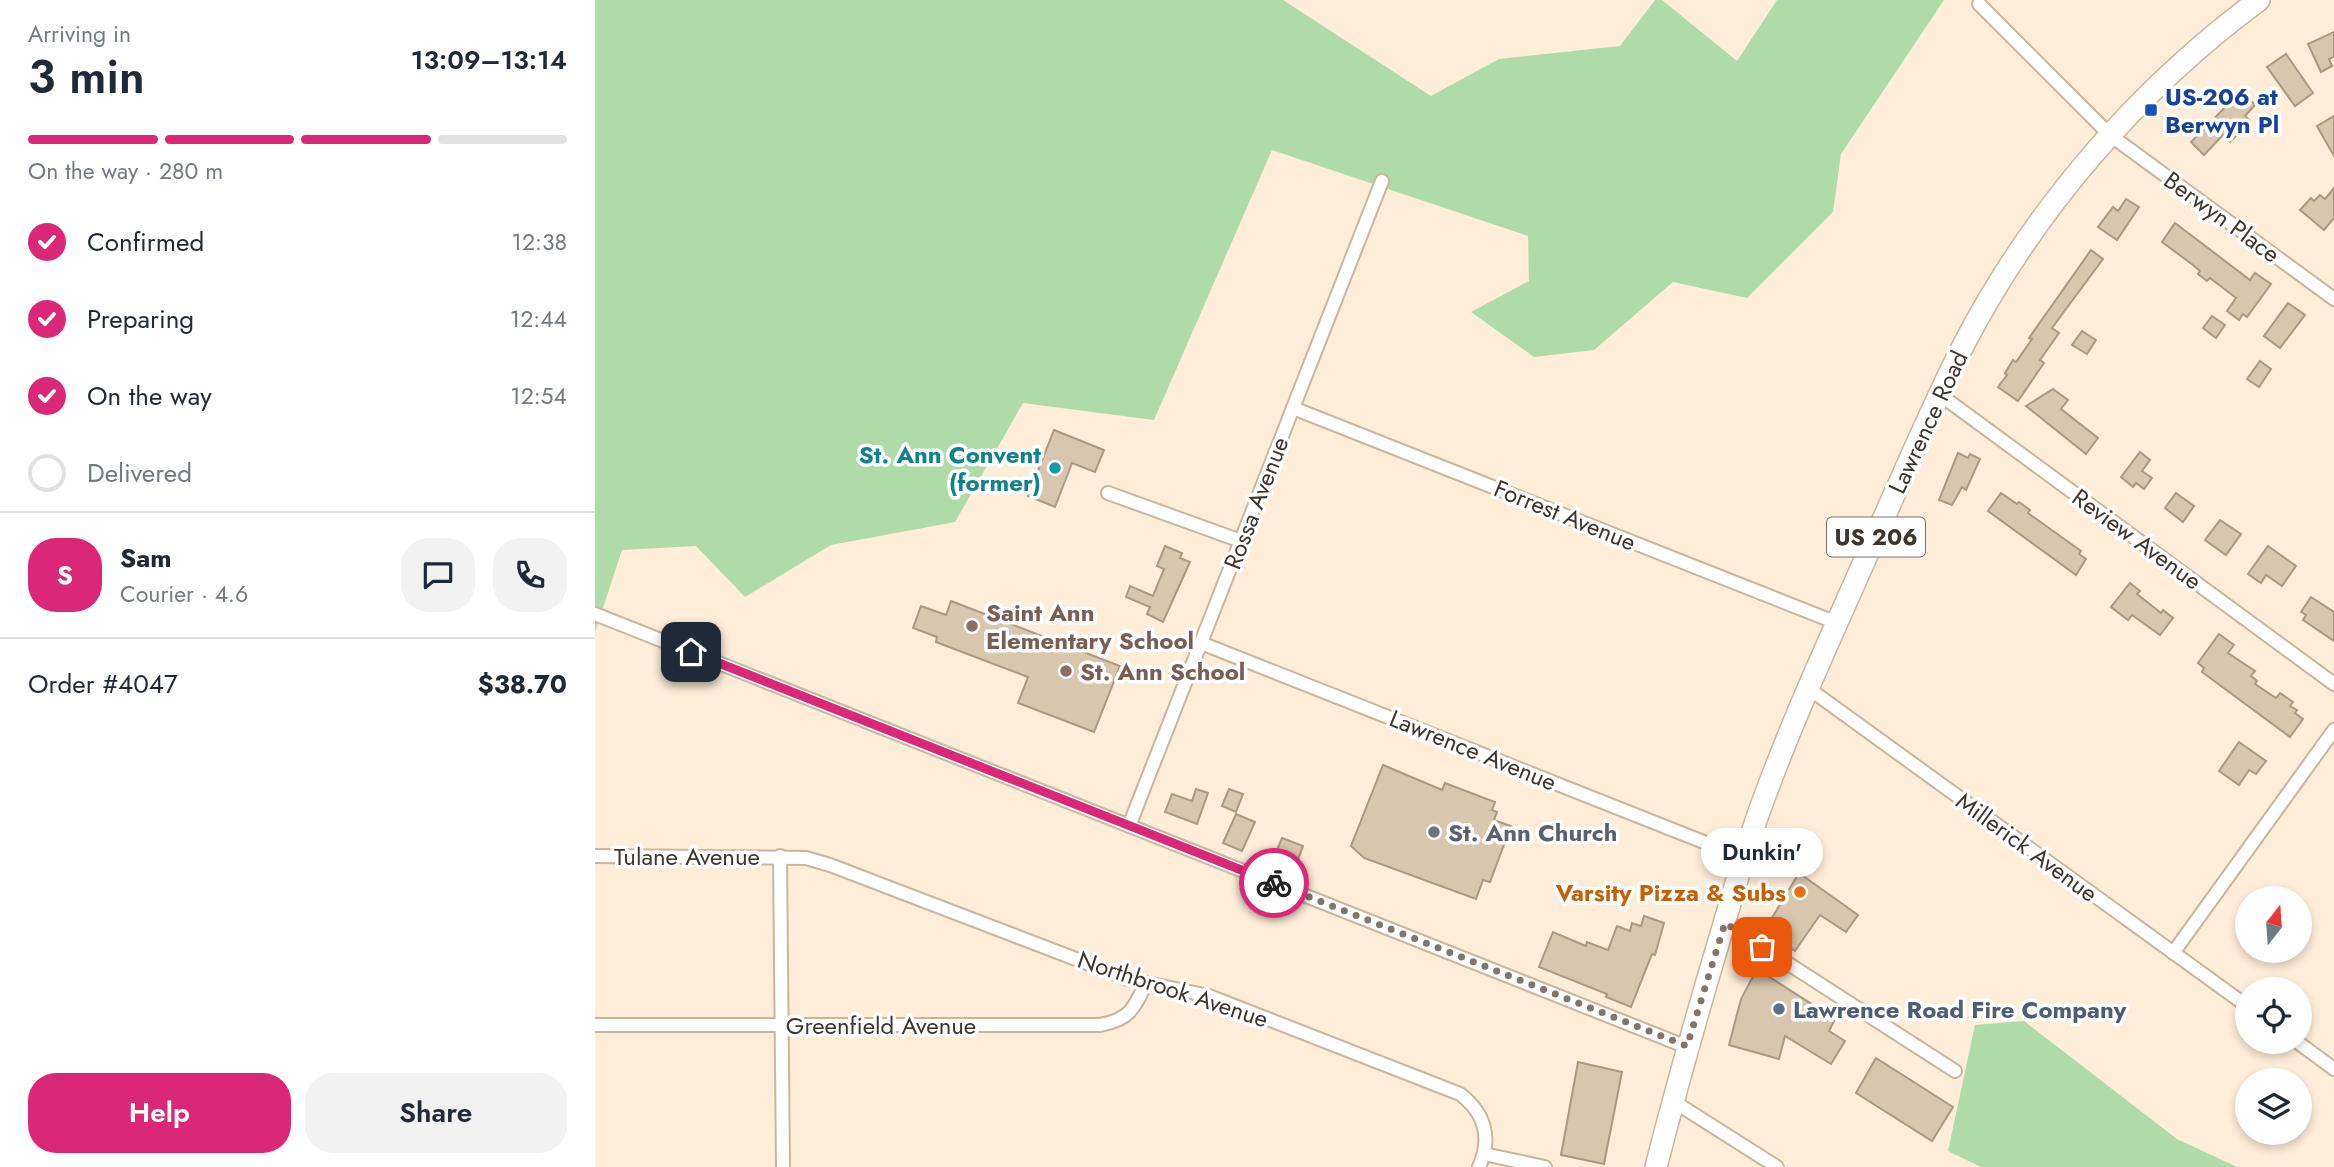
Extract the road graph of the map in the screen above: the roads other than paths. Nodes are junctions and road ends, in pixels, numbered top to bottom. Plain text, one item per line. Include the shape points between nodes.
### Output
1 (2259, 0) edge
2 (1979, 4) dead end
3 (2110, 135) junction
4 (1382, 181) dead end
5 (2334, 299) edge
6 (1939, 394) junction
7 (1293, 408) junction
8 (1108, 493) dead end
9 (1241, 541) junction
10 (595, 614) edge
11 (1837, 623) junction
12 (1201, 643) junction
13 (2334, 684) edge
14 (1808, 688) junction
15 (2334, 730) edge
16 (1129, 826) junction
17 (595, 856) edge
18 (780, 856) junction
19 (1744, 858) junction
20 (1725, 923) junction
21 (2173, 953) junction
22 (1146, 983) junction
23 (2235, 997) edge
24 (595, 1025) edge
25 (781, 1025) junction
26 (1687, 1046) junction
27 (2312, 1053) edge
28 (2334, 1069) edge
29 (1955, 1071) dead end
30 (1673, 1101) junction
31 (1484, 1154) junction
32 (783, 1167) edge
33 (1479, 1167) edge
34 (1545, 1167) edge
35 (1656, 1167) edge
36 (1777, 1167) edge

1 - 3 main road, Lawrence Road / US 206 via 2186,59
2 - 3 street, Berwyn Place
3 - 5 street, Berwyn Place
3 - 6 main road, Lawrence Road / US 206 via 2063,191 1991,295
4 - 7 street, Rossa Avenue
6 - 11 main road, Lawrence Road / US 206
6 - 13 street, Review Avenue
7 - 9 street, Rossa Avenue
7 - 11 street, Forrest Avenue
8 - 9 street
9 - 12 street, Rossa Avenue
10 - 16 street
11 - 14 main road, Lawrence Road / US 206
12 - 16 street, Rossa Avenue
12 - 19 street, Lawrence Avenue
14 - 19 main road, Lawrence Road / US 206
14 - 21 street, Millerick Avenue
15 - 21 street
16 - 26 street
17 - 18 street, Tulane Avenue
18 - 22 street, Northbrook Avenue via 829,864
18 - 25 street
19 - 20 main road, Lawrence Road / US 206
20 - 26 main road, Lawrence Road / US 206
20 - 29 street
21 - 23 street, Millerick Avenue
22 - 25 street, Greenfield Avenue via 1127,1017 1100,1025
22 - 31 street, Northbrook Avenue via 1209,996 1460,1094 1471,1102 1485,1128
24 - 25 street, Greenfield Avenue
25 - 32 street
26 - 30 main road, Lawrence Road / US 206
27 - 28 street
30 - 35 main road, Lawrence Road / US 206
30 - 36 street
31 - 33 street
31 - 34 street

